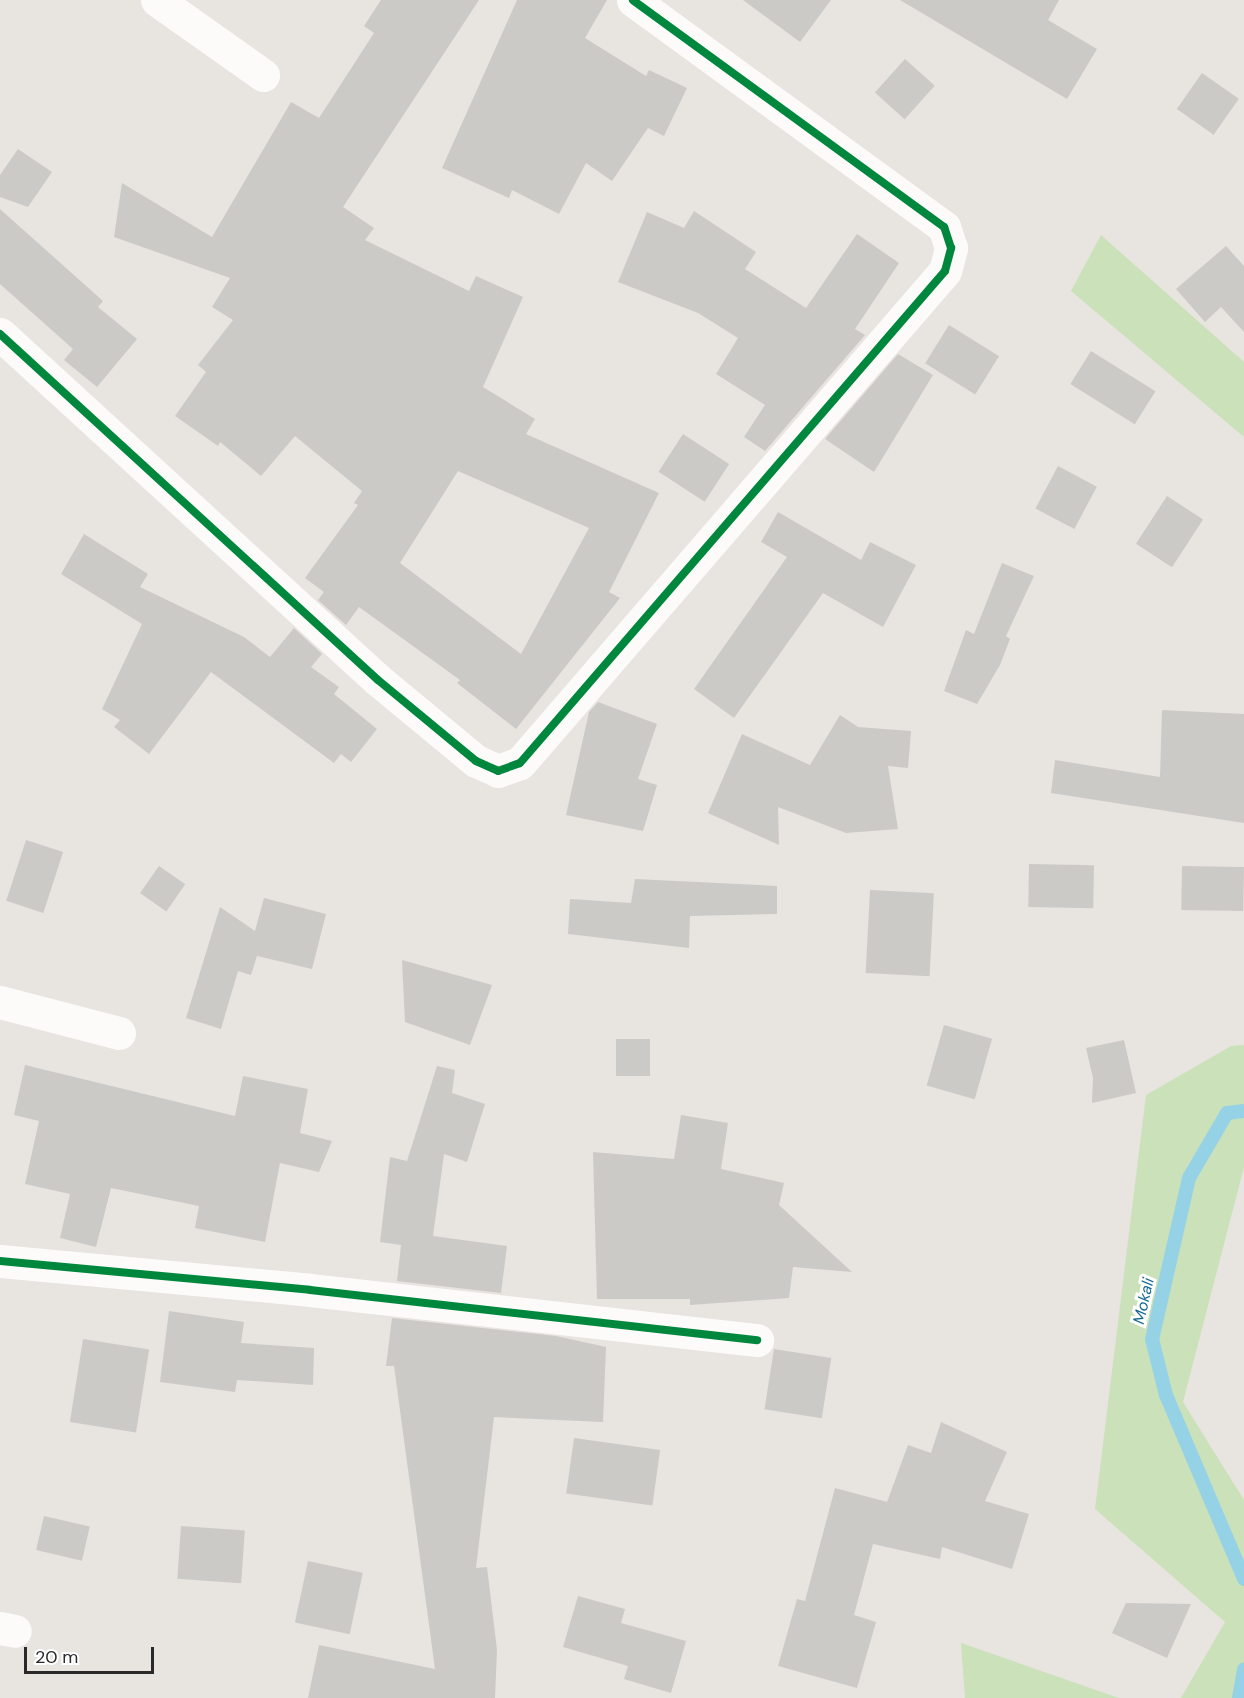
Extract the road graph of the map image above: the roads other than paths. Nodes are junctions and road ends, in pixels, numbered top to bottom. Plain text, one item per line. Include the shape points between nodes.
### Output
1 (157, 0) edge
2 (633, 0) edge
3 (263, 75) dead end
4 (0, 334) edge
5 (0, 1002) edge
6 (119, 1033) dead end
7 (0, 1261) edge
8 (757, 1341) dead end

1 - 3 street
2 - 4 street via 944,227 951,248 945,271 520,763 498,771 476,761 378,680
5 - 6 street
7 - 8 street via 322,1291

